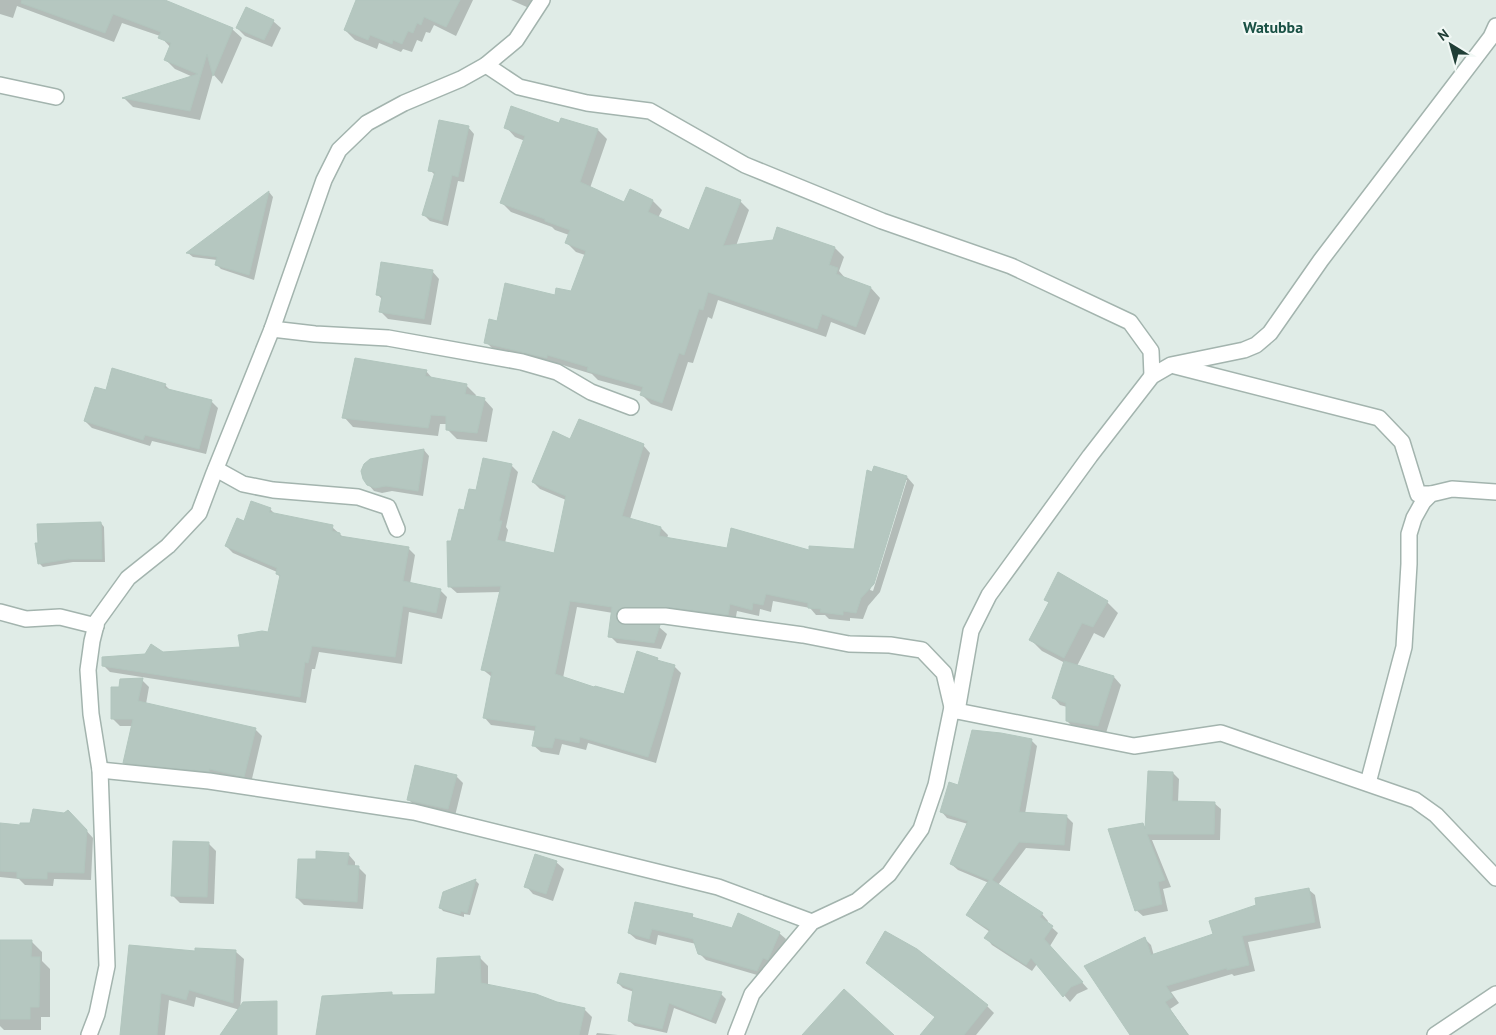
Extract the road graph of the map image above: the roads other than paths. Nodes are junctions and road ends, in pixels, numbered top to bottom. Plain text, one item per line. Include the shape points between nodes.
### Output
1 (542, 0) edge
2 (1496, 26) edge
3 (486, 65) junction
4 (0, 85) edge
5 (56, 97) dead end
6 (272, 329) junction
7 (1171, 365) junction
8 (1152, 376) junction
9 (631, 407) dead end
10 (216, 468) junction
11 (1496, 492) edge
12 (1431, 494) junction
13 (397, 529) dead end
14 (0, 612) edge
15 (626, 616) dead end
16 (96, 626) junction
17 (954, 709) junction
18 (100, 770) junction
19 (1368, 783) junction
20 (1496, 878) edge
21 (812, 922) junction
22 (1496, 994) edge
23 (90, 1035) edge
24 (736, 1035) edge
25 (1435, 1035) edge

1 - 3 street via 516,40
2 - 7 street via 1270,333 1244,350
3 - 6 street via 461,80 404,103 367,123 339,150 324,180
3 - 8 street via 519,87 587,103 650,111 745,165 882,221 1011,266 1130,322 1151,350
4 - 5 street
6 - 9 street via 388,338 522,362 557,372 591,392
6 - 10 street
7 - 8 street
7 - 12 street via 1378,418 1402,442 1418,494
8 - 17 street via 989,595 971,631
10 - 13 street via 243,484 273,490 358,497 388,507
10 - 16 street via 200,513 168,546 128,578
11 - 12 street via 1452,489
12 - 19 street via 1418,510 1409,534 1404,647
14 - 16 street via 26,619 60,617
15 - 17 street via 665,616 849,644 922,650 944,673
16 - 18 street via 88,670
17 - 19 street via 1134,746 1221,733
17 - 21 street via 936,785 921,829 889,874 864,896
18 - 21 street via 209,781 414,812 718,887
18 - 23 street via 107,966
19 - 20 street via 1416,800 1436,814
21 - 24 street via 752,994
22 - 25 street

